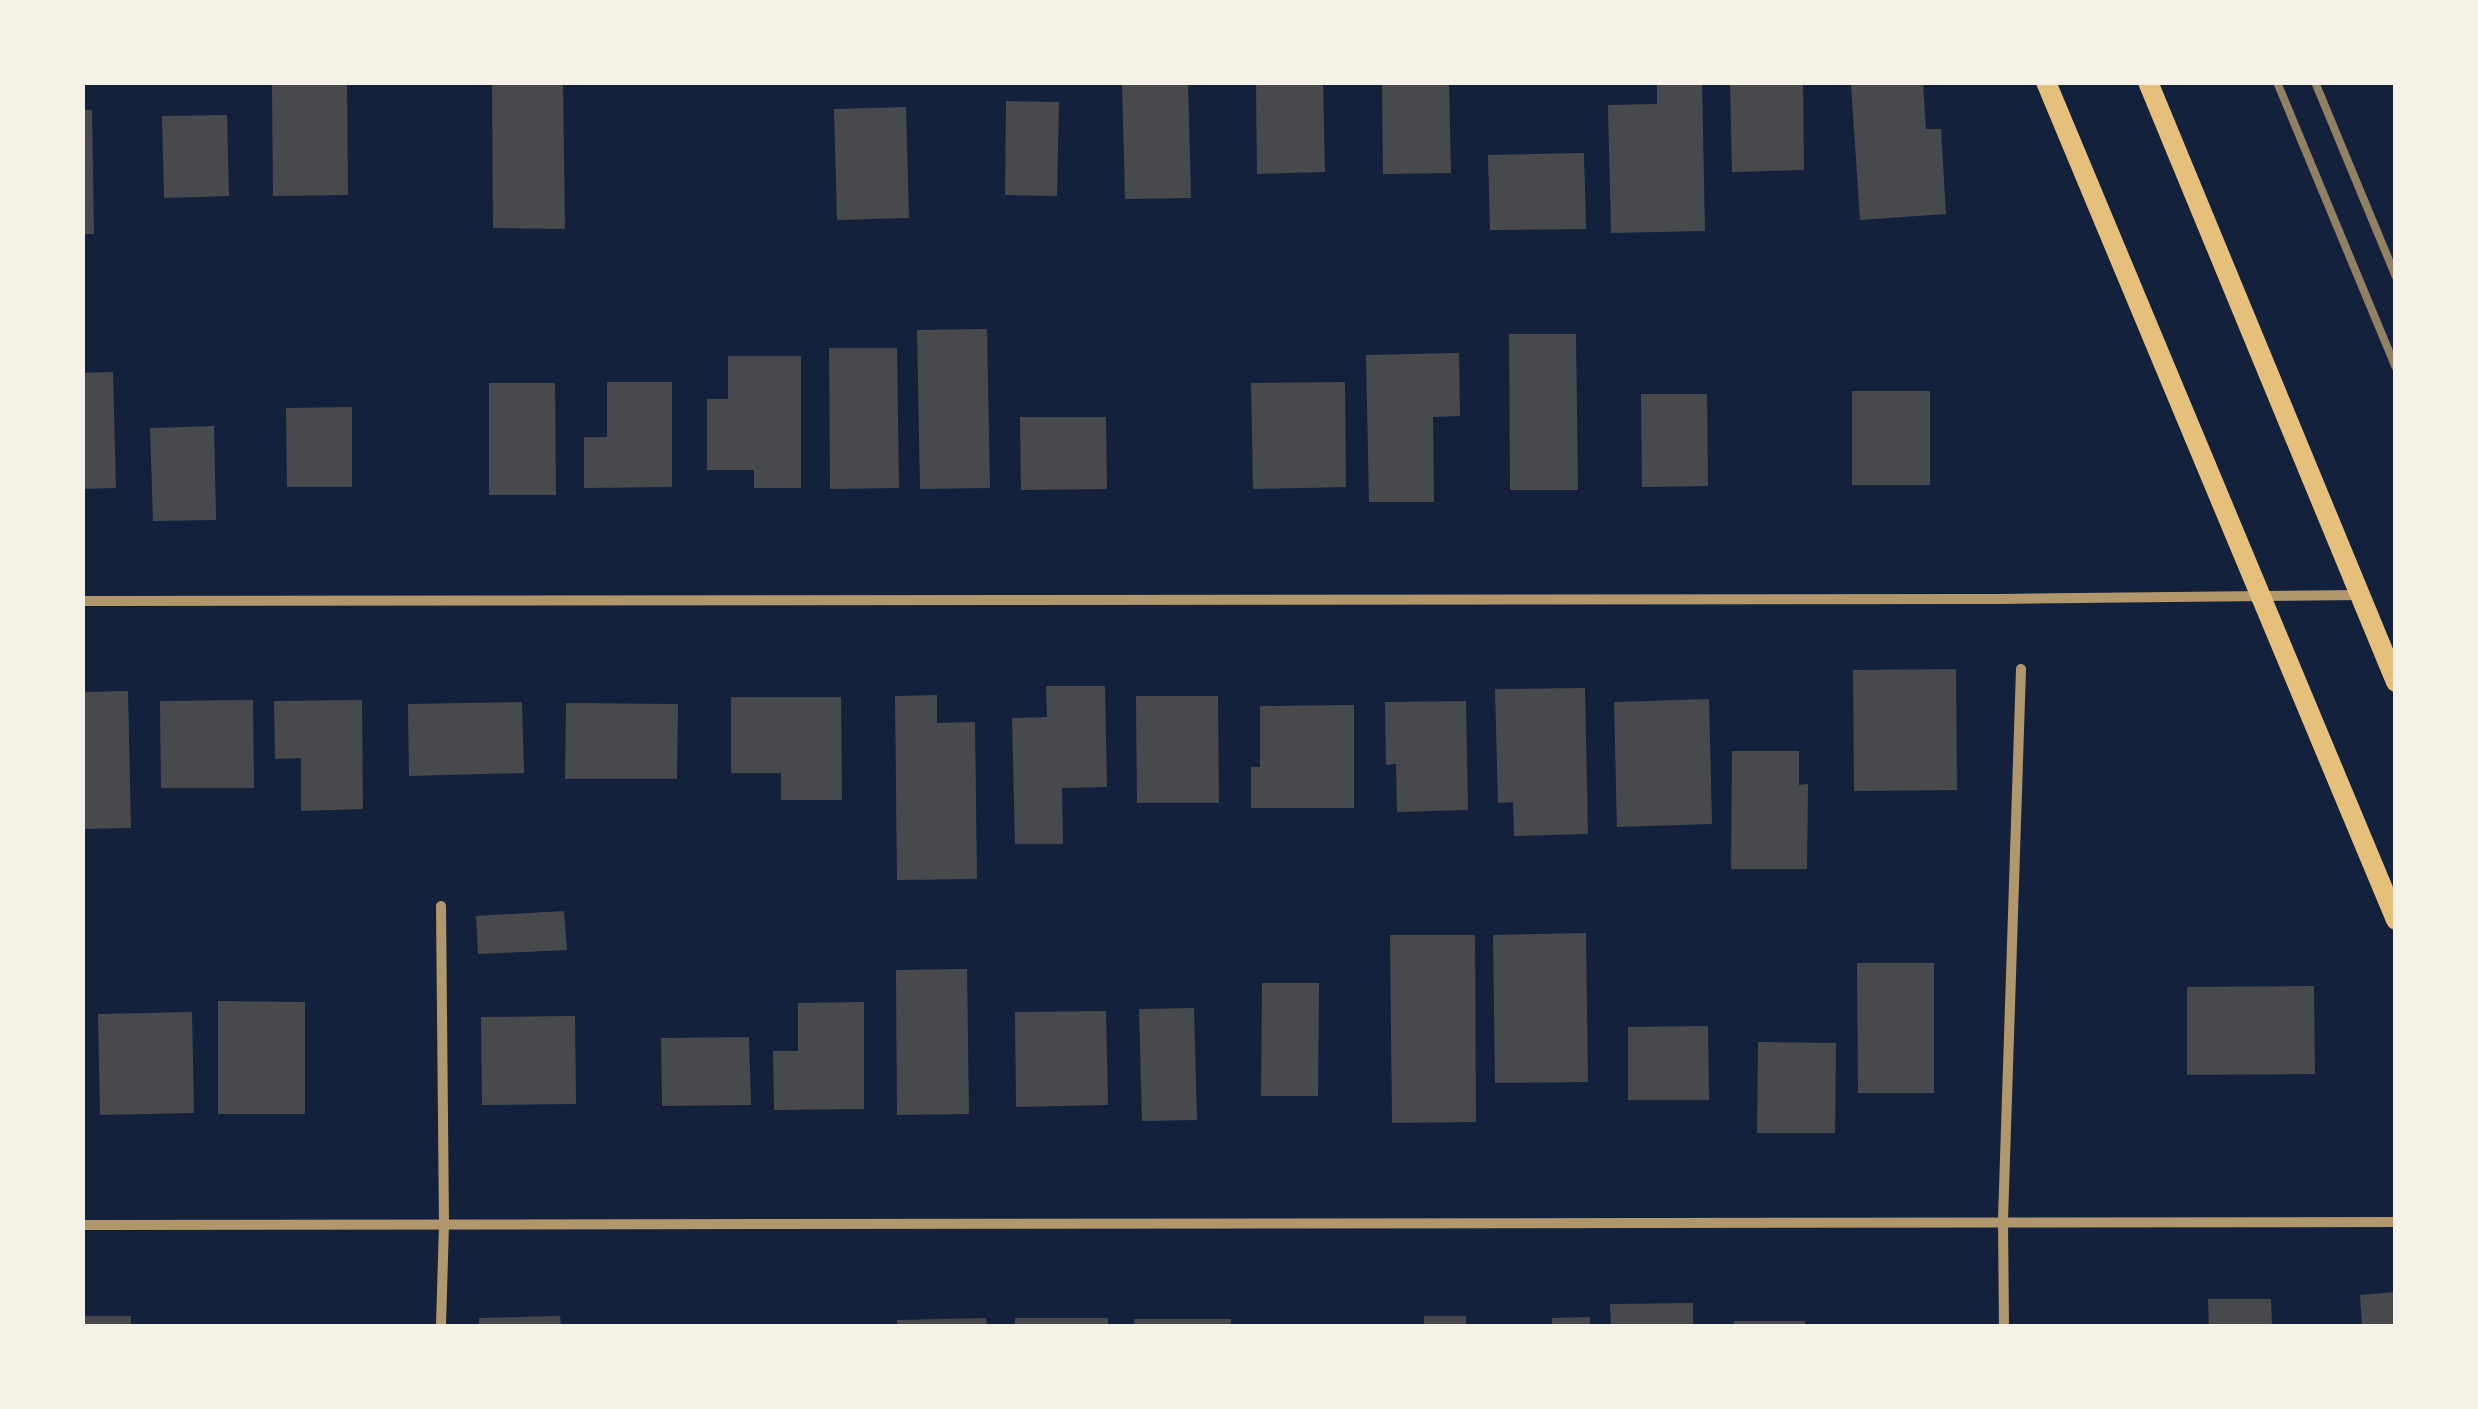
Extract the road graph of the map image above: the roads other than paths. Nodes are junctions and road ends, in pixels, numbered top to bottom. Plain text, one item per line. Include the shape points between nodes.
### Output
1 (2046, 82) edge
2 (2148, 82) edge
3 (2360, 595) junction
4 (2263, 597) junction
5 (82, 601) edge
6 (2021, 669) dead end
7 (2396, 682) edge
8 (440, 906) dead end
9 (2396, 920) edge
10 (2004, 1220) junction
11 (2396, 1222) edge
12 (444, 1224) junction
13 (82, 1225) edge
14 (441, 1326) edge
15 (2004, 1326) edge

1 - 4 main road
2 - 3 main road
3 - 4 street
3 - 7 main road
4 - 5 street
4 - 9 main road
6 - 10 street
8 - 12 street
10 - 11 street
10 - 12 street
10 - 15 street
12 - 13 street
12 - 14 street

